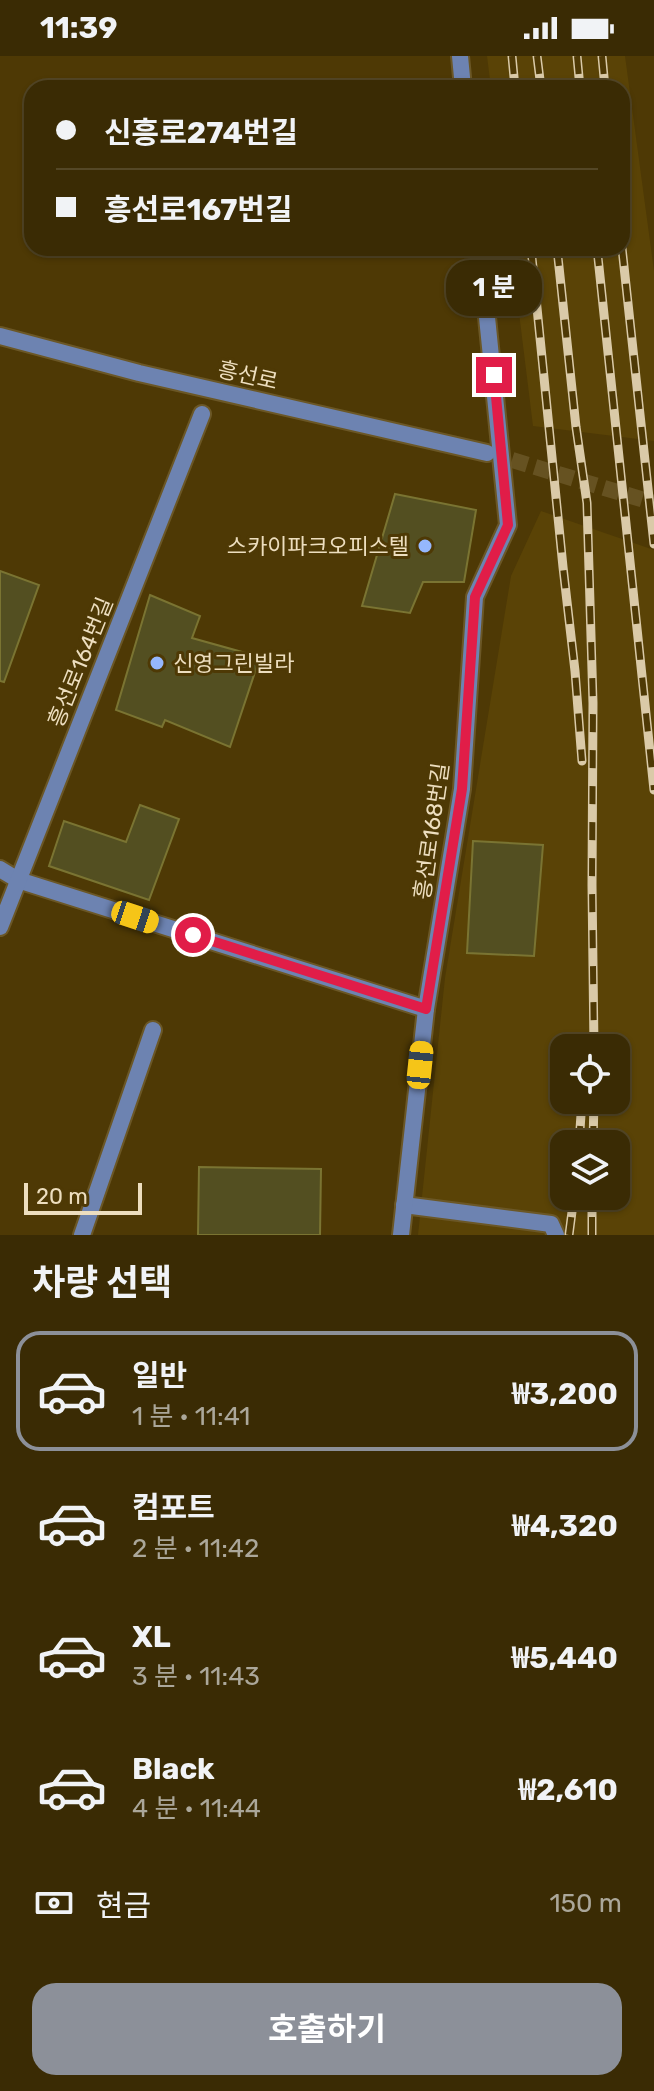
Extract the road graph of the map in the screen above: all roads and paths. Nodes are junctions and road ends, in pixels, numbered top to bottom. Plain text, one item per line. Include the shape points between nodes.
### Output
1 (460, 56) edge
2 (462, 80) edge
3 (481, 256) edge
4 (0, 336) edge
5 (202, 414) dead end
6 (487, 453) tunnel mouth
7 (0, 869) edge
8 (18, 880) junction
9 (0, 927) edge
10 (426, 1009) junction
11 (153, 1030) dead end
12 (404, 1205) junction
13 (82, 1235) edge
14 (401, 1235) edge
15 (556, 1235) edge

1 - 2 street
3 - 10 street, 흥선로168번길 via 508,525 475,597 462,789
4 - 6 street, 흥선로
5 - 8 street, 흥선로164번길
7 - 8 street
8 - 9 street, 흥선로164번길
8 - 10 street
10 - 12 street, 흥선로168번길
11 - 13 street
12 - 14 street, 흥선로168번길
12 - 15 street via 551,1224

